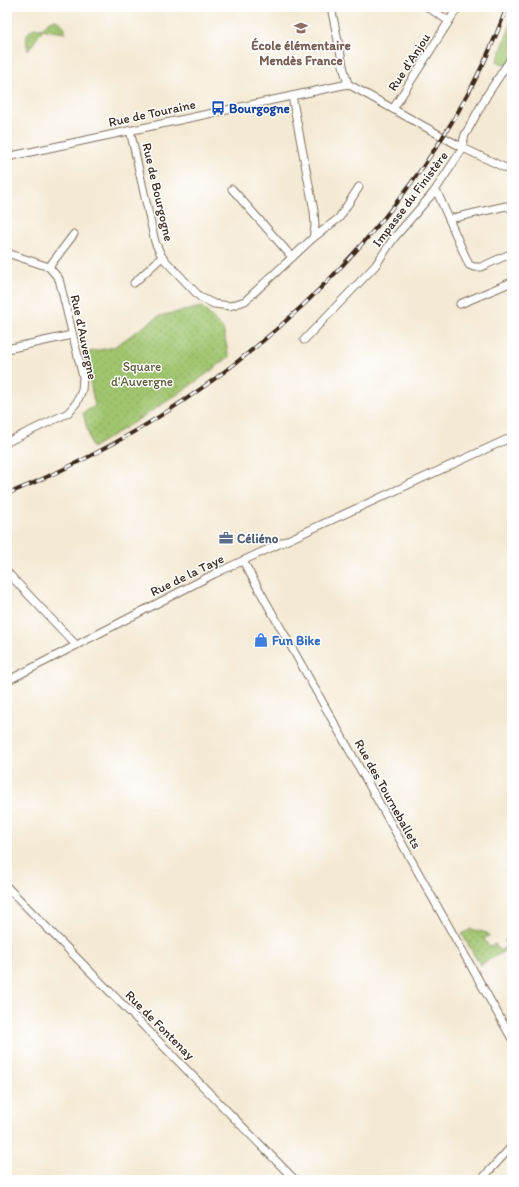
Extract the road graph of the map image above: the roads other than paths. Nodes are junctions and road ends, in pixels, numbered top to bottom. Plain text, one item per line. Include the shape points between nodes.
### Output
1 (331, 7) edge
2 (427, 7) edge
3 (458, 7) edge
4 (449, 21) junction
5 (512, 57) edge
6 (348, 84) junction
7 (292, 96) junction
8 (393, 109) junction
9 (130, 130) junction
10 (463, 148) junction
11 (7, 157) edge
12 (512, 171) edge
13 (359, 187) dead end
14 (232, 188) dead end
15 (434, 192) junction
16 (512, 209) edge
17 (449, 219) junction
18 (74, 234) dead end
19 (313, 238) junction
20 (7, 253) edge
21 (512, 253) edge
22 (162, 257) junction
23 (292, 258) junction
24 (49, 267) junction
25 (134, 282) dead end
26 (512, 282) edge
27 (460, 304) dead end
28 (72, 336) junction
29 (304, 340) dead end
30 (7, 349) edge
31 (512, 437) edge
32 (7, 442) edge
33 (243, 561) junction
34 (7, 572) edge
35 (76, 644) junction
36 (7, 681) edge
37 (7, 887) edge
38 (512, 1039) edge
39 (512, 1146) edge
40 (295, 1180) edge
41 (481, 1180) edge

1 - 6 street
2 - 4 street
3 - 4 street, Rue d'Anjou
4 - 8 street, Rue d'Anjou
5 - 10 street, Impasse du Finistère via 487,94 465,134
6 - 7 street, Rue de Touraine
6 - 8 street
7 - 9 street, Rue de Touraine
7 - 19 street via 314,211
8 - 10 street
9 - 11 street, Rue de Touraine
9 - 22 street, Rue de Bourgogne via 155,242
10 - 12 street
10 - 15 street, Impasse du Finistère
13 - 19 street, Rue de Bourgogne via 339,218
14 - 23 street
15 - 17 street via 438,194
15 - 29 street, Impasse du Finistère via 394,238 375,266
16 - 17 street via 506,206
17 - 21 street via 469,265 481,267
18 - 24 street
19 - 23 street, Rue de Bourgogne
20 - 24 street
22 - 23 street, Rue de Bourgogne via 200,297 214,304 230,306 245,300
22 - 25 street
24 - 28 street, Rue d'Auvergne via 59,279
26 - 27 street
28 - 30 street
28 - 32 street, Rue d'Auvergne via 83,377 82,390 76,402 68,413
31 - 33 street, Rue de la Taye
33 - 35 street, Rue de la Taye
33 - 38 street, Rue des Tourneballets
34 - 35 street
35 - 36 street, Rue de la Taye
37 - 40 street, Rue de Fontenay
39 - 41 street

